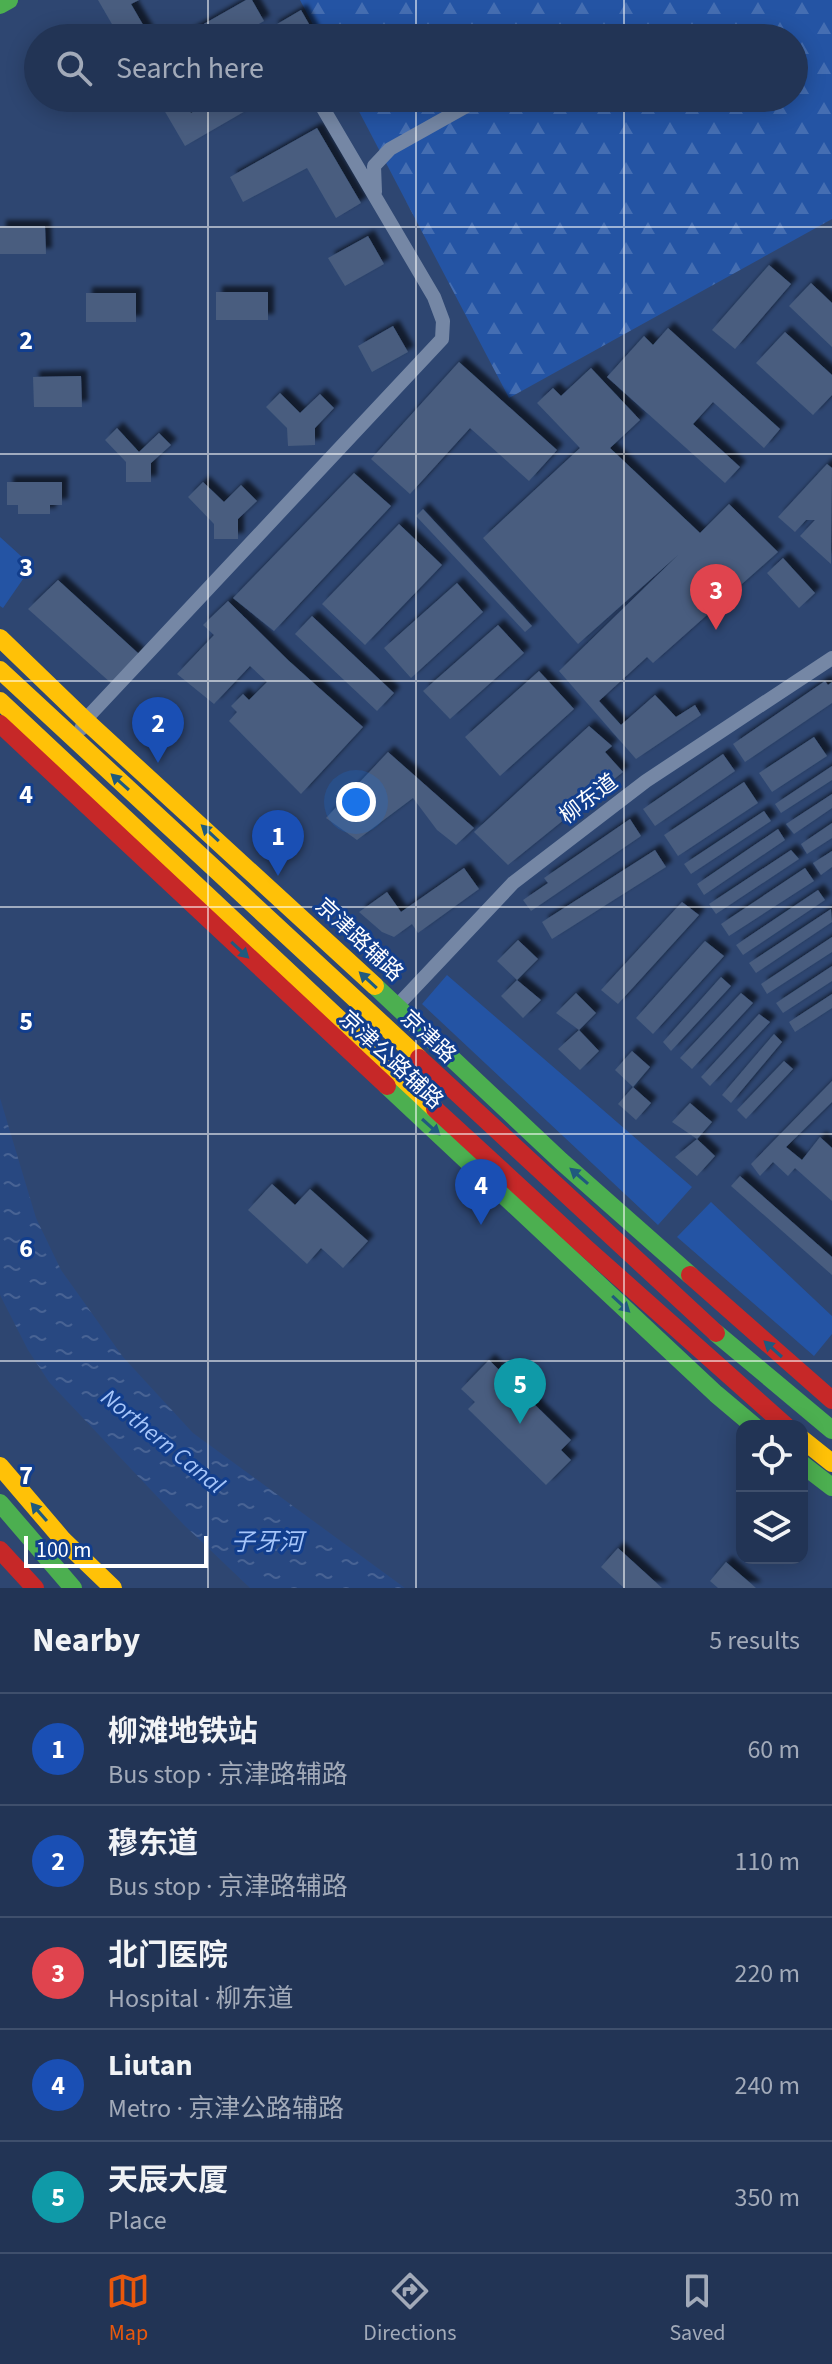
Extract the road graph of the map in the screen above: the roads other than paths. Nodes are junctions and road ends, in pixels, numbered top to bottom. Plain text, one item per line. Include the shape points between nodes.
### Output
1 (9, 0) edge
2 (0, 5) edge
3 (325, 112) edge
4 (456, 112) edge
5 (375, 197) junction
6 (0, 638) edge
7 (832, 658) edge
8 (0, 670) edge
9 (0, 701) edge
10 (47, 715) junction
11 (85, 720) junction
12 (0, 724) edge
13 (84, 749) junction
14 (219, 872) junction
15 (196, 882) junction
16 (267, 886) junction
17 (184, 896) junction
18 (397, 1006) junction
19 (832, 1400) edge
20 (747, 1420) edge
21 (779, 1420) edge
22 (832, 1430) edge
23 (808, 1444) edge
24 (832, 1463) edge
25 (0, 1466) edge
26 (808, 1469) edge
27 (832, 1487) edge
28 (0, 1503) edge
29 (0, 1550) edge
30 (35, 1588) edge
31 (73, 1588) edge
32 (113, 1588) edge

1 - 2 main road
3 - 5 street
4 - 5 street via 379,159 374,166
5 - 11 street via 434,297 442,339
6 - 11 main road, 京津路辅路
7 - 18 street, 柳东道 via 646,781 513,883
8 - 10 main road, 京津路
9 - 15 main road
10 - 11 street via 66,722
10 - 13 main road, 京津路
11 - 13 street
16 -> 11 main road, 京津路辅路
12 - 17 main road, 京津公路辅路
14 -> 13 main road, 京津路
14 - 16 main road
14 - 22 main road, 京津路 via 719,1336
15 - 17 main road
15 - 21 main road
18 -> 16 main road, 京津路辅路
17 -> 20 main road, 京津公路辅路
19 -> 18 main road, 京津路辅路 via 561,1161
23 - 24 main road
32 -> 25 main road via 63,1540
26 - 27 main road
28 - 31 main road
29 - 30 main road

